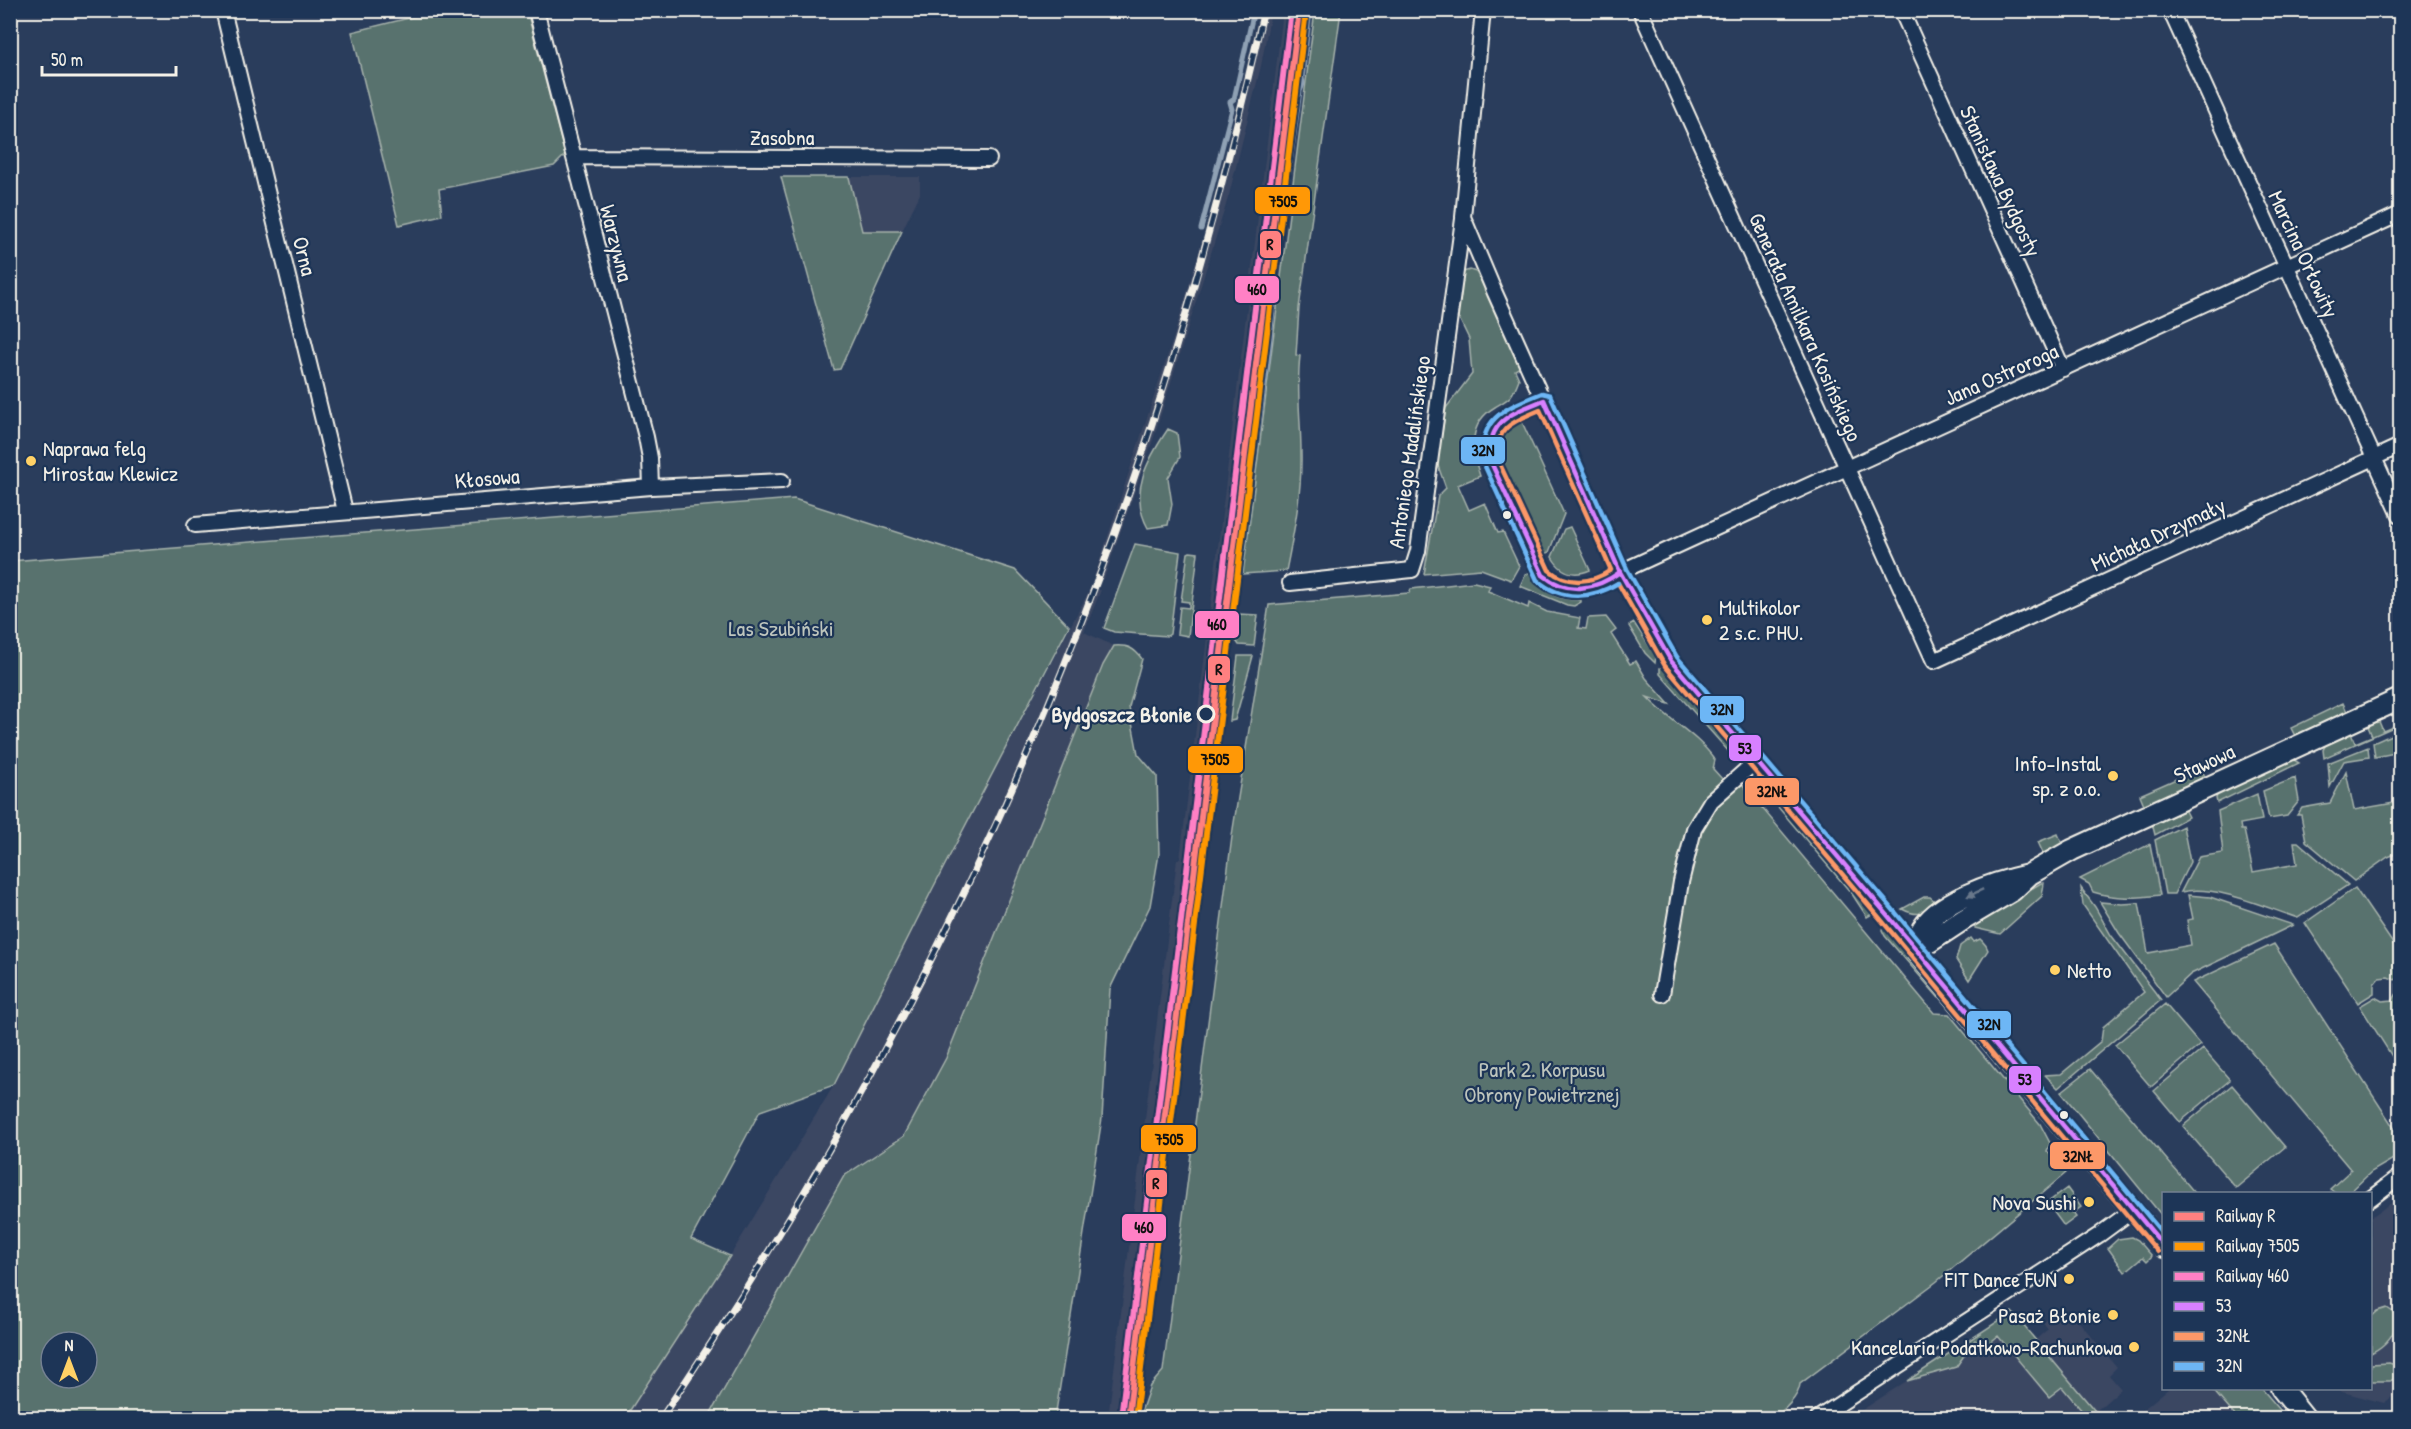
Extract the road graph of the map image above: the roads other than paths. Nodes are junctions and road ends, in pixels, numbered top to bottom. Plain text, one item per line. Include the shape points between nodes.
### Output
1 (223, 10) edge
2 (536, 10) edge
3 (1483, 10) edge
4 (1640, 10) edge
5 (1901, 10) edge
6 (2170, 10) edge
7 (574, 158) junction
8 (989, 159) dead end
9 (2400, 214) edge
10 (1463, 218) junction
11 (2286, 266) junction
12 (2063, 369) junction
13 (2400, 446) edge
14 (2374, 458) junction
15 (1847, 466) junction
16 (782, 482) dead end
17 (651, 487) junction
18 (345, 511) junction
19 (2400, 515) edge
20 (195, 525) dead end
21 (1620, 572) junction
22 (1290, 584) dead end
23 (1934, 661) joint
24 (2400, 699) edge
25 (1756, 761) junction
26 (1916, 951) junction
27 (1662, 994) dead end
28 (2400, 1176) edge
29 (2372, 1197) edge
30 (2133, 1210) junction
31 (2162, 1246) edge
32 (2282, 1390) edge
33 (1818, 1419) edge
34 (2305, 1419) edge

1 - 18 street, Orna
2 - 7 street, Warzywna
3 - 10 street, Antoniego Madalińskiego
4 - 15 street, Generała Amilkara Kosińskiego
5 - 12 street, Stanisława Bydgosty
6 - 11 street, Marcina Orłowity
7 - 8 street, Zasobna
7 - 17 street, Warzywna via 646,436
9 - 11 street, Jana Ostroroga
10 - 21 street, Antoniego Madalińskiego
10 - 22 street, Antoniego Madalińskiego via 1418,551 1412,570
11 - 12 street, Jana Ostroroga
11 - 14 street, Marcina Orłowity
12 - 15 street, Jana Ostroroga
13 - 14 street, Michała Drzymały
14 - 19 street, Marcina Orłowity
14 - 23 street, Michała Drzymały
15 - 21 street, Jana Ostroroga
15 - 23 street, Generała Amilkara Kosińskiego
16 - 17 street, Kłosowa
17 - 18 street, Kłosowa
18 - 20 street, Kłosowa
21 - 25 street, Antoniego Madalińskiego via 1671,661
24 - 26 street, Stawowa via 2095,839 2030,874 2000,881 1952,903 1925,926
25 - 26 street, Antoniego Madalińskiego
25 - 27 street via 1712,801 1694,829
26 - 30 street
28 - 29 street
30 - 31 street
30 - 33 street
32 - 34 street

